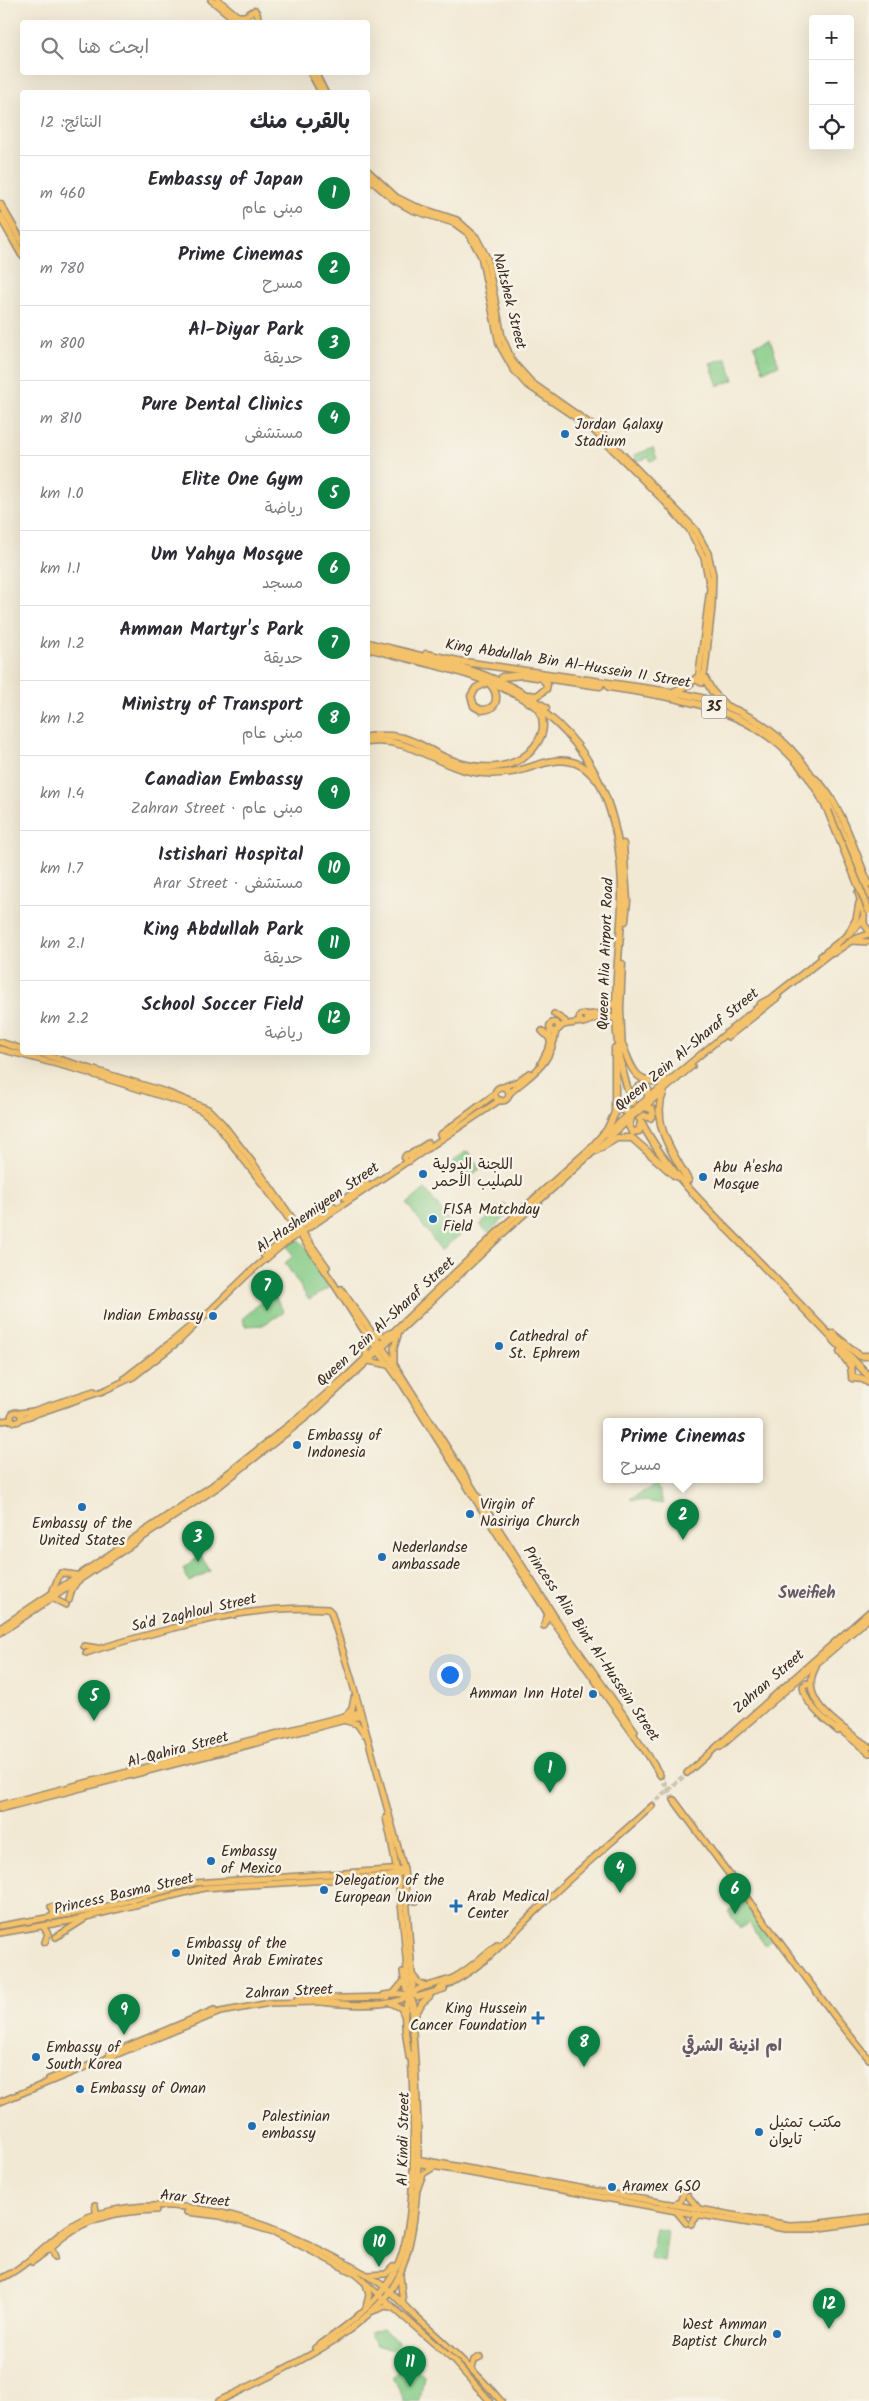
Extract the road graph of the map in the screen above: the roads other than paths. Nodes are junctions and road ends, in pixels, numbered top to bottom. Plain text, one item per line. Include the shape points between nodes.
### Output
1 (211, 0) edge
2 (218, 0) edge
3 (236, 20) edge
4 (258, 20) edge
5 (312, 75) edge
6 (316, 75) edge
7 (320, 90) edge
8 (324, 90) edge
9 (370, 174) edge
10 (370, 180) edge
11 (0, 204) edge
12 (0, 216) edge
13 (0, 222) edge
14 (20, 239) edge
15 (14, 240) junction
16 (20, 251) edge
17 (494, 306) junction
18 (370, 644) edge
19 (370, 649) edge
20 (399, 651) junction
21 (502, 677) dead end
22 (702, 677) junction
23 (542, 678) junction
24 (562, 680) junction
25 (485, 682) junction
26 (672, 692) junction
27 (522, 695) junction
28 (727, 707) junction
29 (543, 709) junction
30 (370, 737) edge
31 (405, 741) junction
32 (370, 742) edge
33 (816, 780) junction
34 (600, 782) junction
35 (827, 809) junction
36 (869, 884) edge
37 (859, 895) junction
38 (869, 896) edge
39 (861, 902) junction
40 (869, 902) edge
41 (866, 913) edge
42 (855, 929) junction
43 (869, 933) edge
44 (857, 937) junction
45 (849, 938) junction
46 (869, 942) edge
47 (836, 948) dead end
48 (615, 1002) junction
49 (761, 1004) junction
50 (554, 1014) dead end
51 (588, 1018) junction
52 (615, 1019) junction
53 (580, 1020) junction
54 (565, 1021) junction
55 (555, 1028) junction
56 (542, 1031) dead end
57 (551, 1040) junction
58 (0, 1042) edge
59 (618, 1042) junction
60 (11, 1045) junction
61 (20, 1045) edge
62 (20, 1048) edge
63 (0, 1049) edge
64 (20, 1054) edge
65 (23, 1055) edge
66 (45, 1055) edge
67 (48, 1055) edge
68 (51, 1057) junction
69 (669, 1081) junction
70 (503, 1087) junction
71 (664, 1090) junction
72 (495, 1094) junction
73 (509, 1094) junction
74 (632, 1098) junction
75 (648, 1098) junction
76 (500, 1100) junction
77 (642, 1111) junction
78 (632, 1114) junction
79 (593, 1149) junction
80 (408, 1158) junction
81 (263, 1180) junction
82 (687, 1182) junction
83 (292, 1219) junction
84 (312, 1222) junction
85 (300, 1230) junction
86 (289, 1238) junction
87 (307, 1240) junction
88 (401, 1326) junction
89 (368, 1334) junction
90 (399, 1334) junction
91 (832, 1335) junction
92 (380, 1349) junction
93 (869, 1356) edge
94 (367, 1360) junction
95 (392, 1365) junction
96 (869, 1370) edge
97 (869, 1376) edge
98 (869, 1383) edge
99 (20, 1416) junction
100 (12, 1418) junction
101 (0, 1420) edge
102 (441, 1440) junction
103 (78, 1577) junction
104 (51, 1595) junction
105 (869, 1612) edge
106 (548, 1614) junction
107 (869, 1618) edge
108 (862, 1619) junction
109 (544, 1626) dead end
110 (0, 1628) edge
111 (0, 1633) edge
112 (84, 1646) dead end
113 (100, 1648) junction
114 (86, 1653) dead end
115 (818, 1662) junction
116 (346, 1663) junction
117 (792, 1685) junction
118 (810, 1687) junction
119 (354, 1698) junction
120 (808, 1699) junction
121 (360, 1714) junction
122 (344, 1719) junction
123 (844, 1733) junction
124 (364, 1734) junction
125 (869, 1747) edge
126 (869, 1753) edge
127 (675, 1799) tunnel mouth
128 (0, 1804) edge
129 (651, 1805) tunnel mouth
130 (0, 1809) edge
131 (395, 1853) junction
132 (404, 1870) junction
133 (397, 1872) junction
134 (387, 1874) junction
135 (398, 1887) junction
136 (406, 1899) junction
137 (416, 1902) dead end
138 (51, 1907) dead end
139 (58, 1907) dead end
140 (78, 1913) junction
141 (91, 1916) junction
142 (51, 1918) junction
143 (0, 1926) edge
144 (43, 1926) junction
145 (406, 1927) junction
146 (0, 1933) edge
147 (56, 1937) dead end
148 (45, 1942) dead end
149 (498, 1946) junction
150 (412, 1975) junction
151 (407, 1983) junction
152 (431, 1986) junction
153 (438, 1989) junction
154 (393, 1994) junction
155 (409, 1995) junction
156 (320, 2000) junction
157 (387, 2000) junction
158 (409, 2005) dead end
159 (414, 2017) junction
160 (406, 2020) junction
161 (869, 2059) edge
162 (415, 2083) junction
163 (0, 2101) edge
164 (415, 2161) junction
165 (436, 2167) junction
166 (415, 2204) junction
167 (95, 2205) dead end
168 (673, 2205) junction
169 (676, 2211) junction
170 (700, 2212) junction
171 (97, 2216) junction
172 (869, 2217) edge
173 (869, 2221) edge
174 (406, 2234) junction
175 (51, 2245) junction
176 (55, 2257) dead end
177 (400, 2272) junction
178 (366, 2275) junction
179 (0, 2280) edge
180 (365, 2281) junction
181 (387, 2289) junction
182 (382, 2296) junction
183 (404, 2305) junction
184 (396, 2309) junction
185 (366, 2312) junction
186 (446, 2353) junction
187 (480, 2357) dead end
188 (464, 2359) junction
189 (472, 2368) junction
190 (215, 2401) edge
191 (219, 2401) edge
192 (490, 2401) edge
193 (500, 2401) edge

1 - 3 main road
2 - 3 main road
3 - 4 main road via 256,12
5 - 7 main road
6 - 8 main road
9 - 17 main road, Naltshek Street via 396,197 450,217 471,232 486,254
10 - 17 main road, Naltshek Street via 412,210 454,224 468,234 481,256
11 - 14 highway
12 - 15 highway
13 - 15 highway
15 - 16 highway
17 - 22 main road, Naltshek Street via 506,349 523,375 599,430 680,512 701,540 711,562 714,588
18 - 20 highway, Queen Alia Airport Road / 35
19 - 25 highway, Queen Alia Airport Road
20 - 26 highway, King Abdullah Bin Al-Hussein II Street / 35
20 - 27 highway, Queen Alia Airport Road / 35 via 479,674
21 - 23 highway, King Abdullah Bin Al-Hussein II Street / 35
22 - 26 highway
22 - 28 highway
23 - 24 highway, King Abdullah Bin Al-Hussein II Street / 35
23 - 27 highway via 547,685 541,695
24 - 29 highway via 544,694
24 - 35 highway, King Abdullah Bin Al-Hussein II Street / 35 via 685,700 740,718 790,755
25 - 25 highway via 495,690 497,699 491,708 481,710 474,706 471,696
25 - 27 highway, Queen Alia Airport Road
26 - 28 highway, King Abdullah Bin Al-Hussein II Street / 35
27 - 29 highway, Queen Alia Airport Road
28 - 33 highway, King Abdullah Bin Al-Hussein II Street / 35 via 755,721 784,742
29 - 31 highway via 544,726 537,744 523,758 500,767 460,764
29 - 34 highway, Queen Alia Airport Road via 575,743
29 - 59 highway, Queen Alia Airport Road via 571,732 590,757 608,790 618,819 625,856 627,901
30 - 31 highway via 389,736
31 - 32 highway
31 - 34 highway via 452,766 477,772 508,772 566,760 582,766
33 - 36 main road via 846,823
33 - 38 highway, King Abdullah Bin Al-Hussein II Street / 35 via 833,811
34 - 48 highway, Queen Alia Airport Road via 616,829 621,868
35 - 37 main road
35 - 41 highway, King Abdullah Bin Al-Hussein II Street / 35, bridge
37 - 39 main road
37 - 45 main road via 858,915
39 - 40 main road
39 - 41 main road
41 - 42 main road, Queen Zein Al-Sharaf Street
41 - 43 main road via 865,927
42 - 44 main road via 862,930
42 - 45 main road, Queen Zein Al-Sharaf Street
43 - 44 main road, Queen Zein Al-Sharaf Street
44 - 45 main road, Queen Zein Al-Sharaf Street
45 - 46 main road
45 - 49 main road, Queen Zein Al-Sharaf Street
45 - 71 main road, Queen Zein Al-Sharaf Street
47 - 49 highway
48 - 51 main road via 605,1011
48 - 52 highway, Queen Alia Airport Road
49 - 69 main road, Queen Zein Al-Sharaf Street
50 - 54 main road
51 - 52 main road via 607,1016
51 - 53 main road
51 - 53 main road via 582,1014
52 - 59 highway, Queen Alia Airport Road
53 - 54 main road
53 - 55 main road
54 - 55 main road
55 - 57 main road
55 - 73 main road via 554,1046 547,1060
56 - 57 main road
57 - 70 main road via 540,1063 518,1082
58 - 60 main road
59 - 69 highway via 639,1077 655,1082
59 - 74 highway, Queen Alia Airport Road
59 - 79 highway via 614,1056 615,1113 611,1125
60 - 61 main road
60 - 62 main road
63 - 64 main road
65 - 81 main road via 87,1072 196,1108 215,1122
66 - 68 main road
67 - 68 main road
68 - 81 main road via 202,1106 222,1122
69 - 75 main road, Queen Zein Al-Sharaf Street
70 - 72 main road via 498,1088
70 - 73 main road
71 - 77 main road, Queen Zein Al-Sharaf Street
71 - 82 highway via 658,1106 659,1120
72 - 76 main road
72 - 80 main road, Al-Hashemiyeen Street
73 - 76 main road
74 - 75 highway via 636,1088 643,1085 648,1090
74 - 77 highway, Queen Alia Airport Road
74 - 78 highway via 621,1104 623,1111
75 - 77 main road, Queen Zein Al-Sharaf Street
76 - 80 main road, Al-Hashemiyeen Street
77 - 78 main road, Queen Zein Al-Sharaf Street, bridge
77 - 78 highway via 639,1131 632,1132 628,1126
77 - 82 highway, Queen Alia Airport Road via 662,1148
78 - 79 main road, Queen Zein Al-Sharaf Street
79 - 82 highway via 617,1138 632,1138
79 - 88 main road, Queen Zein Al-Sharaf Street via 508,1222
79 - 90 main road, Queen Zein Al-Sharaf Street
80 - 84 main road, Al-Hashemiyeen Street
81 - 83 main road, Princess Alia Bint Al-Hussein Street
82 - 91 highway, Queen Alia Airport Road
83 - 84 main road
83 - 85 main road, Princess Alia Bint Al-Hussein Street
83 - 86 main road
84 - 85 main road, Al-Hashemiyeen Street
84 - 87 main road
85 - 86 main road, Al-Hashemiyeen Street
85 - 87 main road, Princess Alia Bint Al-Hussein Street
86 - 87 main road
86 - 99 main road, Al-Hashemiyeen Street via 177,1343 133,1377 92,1395
87 - 89 main road, Princess Alia Bint Al-Hussein Street
88 - 89 main road via 386,1336
88 - 92 main road, Queen Zein Al-Sharaf Street
89 - 92 main road, Princess Alia Bint Al-Hussein Street
89 - 94 main road
90 - 92 main road, Queen Zein Al-Sharaf Street
90 - 95 main road
91 - 93 highway via 860,1356
91 - 96 highway, Queen Alia Airport Road
91 - 97 highway, Queen Alia Airport Road
91 - 98 highway via 851,1366 852,1376
92 - 94 main road, Queen Zein Al-Sharaf Street
92 - 95 main road, Princess Alia Bint Al-Hussein Street
94 - 95 main road
94 - 103 main road, Queen Zein Al-Sharaf Street via 219,1480
95 - 102 main road, Princess Alia Bint Al-Hussein Street
99 - 100 main road via 15,1412
99 - 100 main road via 17,1422
100 - 101 main road
102 - 106 main road, Princess Alia Bint Al-Hussein Street
102 - 106 main road, Princess Alia Bint Al-Hussein Street via 556,1619 647,1747 661,1774
103 - 104 main road, Queen Zein Al-Sharaf Street
103 - 104 main road via 60,1575
103 - 104 main road via 68,1602
104 - 110 main road
104 - 111 main road
105 - 108 main road, Zahran Street
106 - 109 main road
107 - 115 main road, Zahran Street
108 - 115 main road
108 - 117 main road, Zahran Street via 687,1774
112 - 113 main road, Sa'd Zaghloul Street
113 - 114 main road, Sa'd Zaghloul Street
113 - 116 main road, Sa'd Zaghloul Street via 230,1614 294,1607 329,1610
115 - 117 main road, Zahran Street
115 - 118 main road
116 - 119 main road
116 - 121 main road
117 - 120 main road
118 - 120 main road via 807,1683 803,1686
118 - 123 main road via 816,1706
118 - 125 main road via 823,1709
119 - 121 main road
119 - 122 main road
120 - 123 main road via 826,1720
121 - 122 main road, Al-Qahira Street
121 - 124 main road
121 - 132 main road
122 - 124 main road via 357,1724
122 - 128 main road, Al-Qahira Street
122 - 130 main road, Al-Qahira Street
123 - 126 main road
124 - 131 main road
127 - 161 main road
129 - 149 main road
131 - 133 main road
131 - 134 main road via 394,1864
132 - 133 main road, Princess Basma Street
132 - 136 main road
133 - 134 main road, Princess Basma Street
133 - 135 main road
134 - 135 main road via 394,1878
134 - 140 main road, Princess Basma Street via 194,1883
134 - 141 main road, Princess Basma Street via 204,1888
135 - 145 main road
136 - 137 main road
136 - 145 main road
138 - 142 main road via 54,1912
139 - 140 main road
140 - 142 main road, Princess Basma Street
141 - 144 main road, Princess Basma Street
141 - 147 main road
142 - 143 main road, Princess Basma Street
144 - 146 main road, Princess Basma Street
144 - 148 main road via 48,1931
145 - 150 main road
145 - 151 main road
149 - 152 main road via 459,1974
149 - 153 main road via 492,1957 474,1973
150 - 152 main road via 420,1984
150 - 155 main road via 413,1986
151 - 154 main road
151 - 155 main road
152 - 155 main road
153 - 155 main road via 421,1996
153 - 159 main road via 424,2001
154 - 155 main road
154 - 156 main road
155 - 157 main road via 399,2000
155 - 159 main road via 414,2005
155 - 160 main road
156 - 157 main road via 349,2004
156 - 163 main road, Zahran Street via 259,2004 220,2012
157 - 160 main road via 400,2008
158 - 162 main road, Al Kindi Street
159 - 162 main road
160 - 162 main road
162 - 164 main road, Al Kindi Street
164 - 165 main road
164 - 166 main road, Al Kindi Street
164 - 168 main road
164 - 174 main road
165 - 166 main road via 421,2176
165 - 169 main road
166 - 177 main road, Al Kindi Street via 411,2239
167 - 171 main road
168 - 170 main road
168 - 170 main road via 686,2194
169 - 170 main road
169 - 170 main road via 688,2223
170 - 172 main road via 789,2225
170 - 173 main road via 786,2229 814,2229
171 - 175 main road, Arar Street via 70,2228
171 - 178 main road, Arar Street via 150,2207 209,2210 243,2217 306,2241
171 - 180 main road, Arar Street via 169,2210 233,2219 283,2235
174 - 178 main road via 391,2271 383,2275
174 - 181 main road via 398,2265
175 - 176 main road
175 - 179 main road, Arar Street
177 - 181 main road, Al Kindi Street
177 - 183 main road
178 - 181 main road, Arar Street
180 - 182 main road, Arar Street
180 - 185 main road via 369,2296
181 - 182 main road
181 - 183 main road, Arar Street
182 - 184 main road, Arar Street
182 - 185 main road
183 - 188 main road, Arar Street
184 - 185 main road via 386,2306
184 - 186 main road, Arar Street
185 - 190 main road via 316,2348
185 - 191 main road via 323,2348
186 - 188 main road via 457,2360
186 - 192 main road, Arar Street
187 - 189 main road via 474,2360
188 - 189 main road, Arar Street
189 - 193 main road, Arar Street

